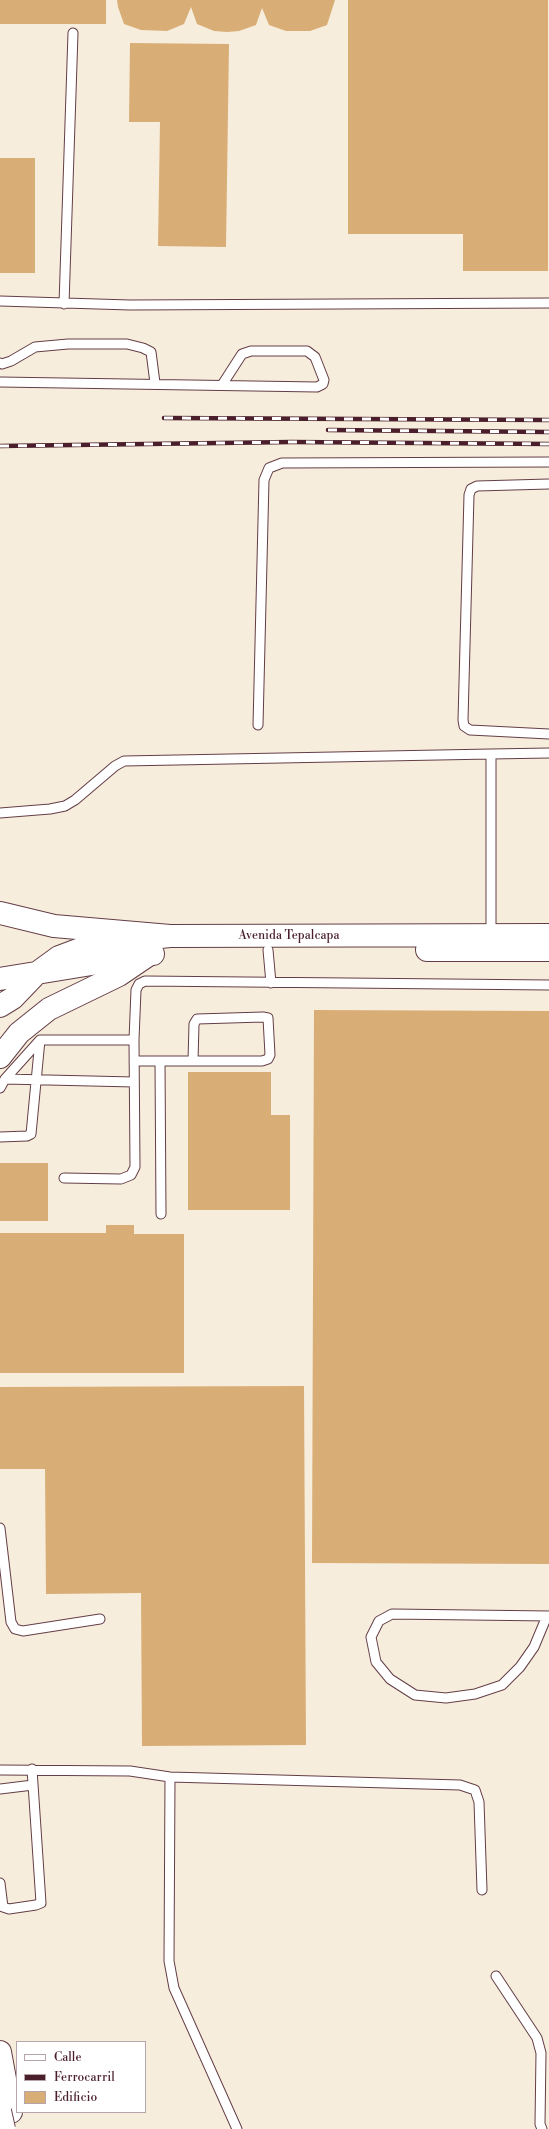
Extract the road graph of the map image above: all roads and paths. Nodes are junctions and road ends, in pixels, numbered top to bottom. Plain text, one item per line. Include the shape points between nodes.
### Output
1 (73, 34) dead end
2 (0, 301) edge
3 (549, 303) edge
4 (64, 304) junction
5 (0, 363) edge
6 (0, 382) edge
7 (155, 383) junction
8 (222, 385) junction
9 (549, 462) edge
10 (549, 484) edge
11 (258, 725) dead end
12 (549, 734) edge
13 (549, 753) edge
14 (491, 754) junction
15 (0, 814) edge
16 (0, 912) edge
17 (491, 935) junction
18 (549, 935) edge
19 (170, 936) junction
20 (268, 950) junction
21 (549, 950) edge
22 (150, 954) junction
23 (37, 973) junction
24 (0, 978) edge
25 (271, 983) junction
26 (549, 985) edge
27 (0, 1006) edge
28 (40, 1040) junction
29 (134, 1040) junction
30 (0, 1057) edge
31 (134, 1061) junction
32 (160, 1061) junction
33 (193, 1061) junction
34 (5, 1079) junction
35 (36, 1079) junction
36 (134, 1082) junction
37 (0, 1088) edge
38 (0, 1137) edge
39 (64, 1178) dead end
40 (161, 1214) dead end
41 (0, 1528) edge
42 (548, 1616) edge
43 (100, 1620) dead end
44 (32, 1769) junction
45 (0, 1770) edge
46 (170, 1777) junction
47 (33, 1784) junction
48 (0, 1788) edge
49 (0, 1883) edge
50 (482, 1890) dead end
51 (496, 1976) dead end
52 (0, 2052) edge
53 (4, 2102) edge
54 (0, 2119) edge
55 (544, 2125) edge
56 (4, 2129) edge
57 (14, 2129) edge
58 (237, 2129) edge

1 - 4 lane
2 - 4 lane
3 - 4 lane
5 - 7 lane via 11,361 35,347 127,344 151,352
6 - 7 lane
7 - 8 lane
8 - 8 lane via 242,354 251,350 307,351 315,357 324,380 318,387
9 - 11 lane via 282,463 269,468 264,480
10 - 12 lane via 477,486 471,489 468,495 464,726 470,730
13 - 14 lane
14 - 15 lane via 124,761 65,806
14 - 17 lane
16 - 19 main road via 54,926
17 - 18 main road, Avenida Tepalcapa
17 - 19 main road, Avenida Tepalcapa
19 - 23 main road, Avenida Tepalcapa via 83,948 58,957
20 - 21 main road, Avenida Tepalcapa
20 - 22 main road, Avenida Tepalcapa via 172,950
20 - 25 lane
22 - 23 main road, Avenida Tepalcapa
22 - 30 main road via 119,975 49,1009 19,1033
23 - 24 main road, Avenida Tepalcapa
23 - 27 main road, Avenida Tepalcapa via 13,998
25 - 26 lane
25 - 29 lane via 145,981 139,984 136,990
28 - 29 lane
28 - 34 lane
28 - 35 lane
29 - 31 lane
31 - 32 lane
31 - 36 lane
32 - 33 lane
32 - 40 lane
33 - 33 lane via 268,1059 268,1018 197,1019 194,1024
34 - 35 lane
34 - 37 lane
35 - 36 lane
35 - 38 lane via 31,1134
36 - 39 lane via 135,1167 131,1175 121,1179
41 - 43 lane via 10,1622 15,1629 23,1631
42 - 42 lane via 392,1614 379,1621 371,1637 376,1662 390,1679 415,1695 446,1698 475,1694 502,1685 520,1667 534,1647
44 - 45 lane
44 - 46 lane via 130,1771
44 - 47 lane
46 - 50 lane via 460,1785 475,1790 479,1802
46 - 58 lane via 169,1961 174,1988
47 - 48 lane
47 - 49 lane via 41,1903 36,1906 9,1909 3,1907
51 - 55 lane via 537,2038 541,2053
52 - 53 main road
53 - 54 main road
53 - 56 main road, bridge
53 - 57 main road

